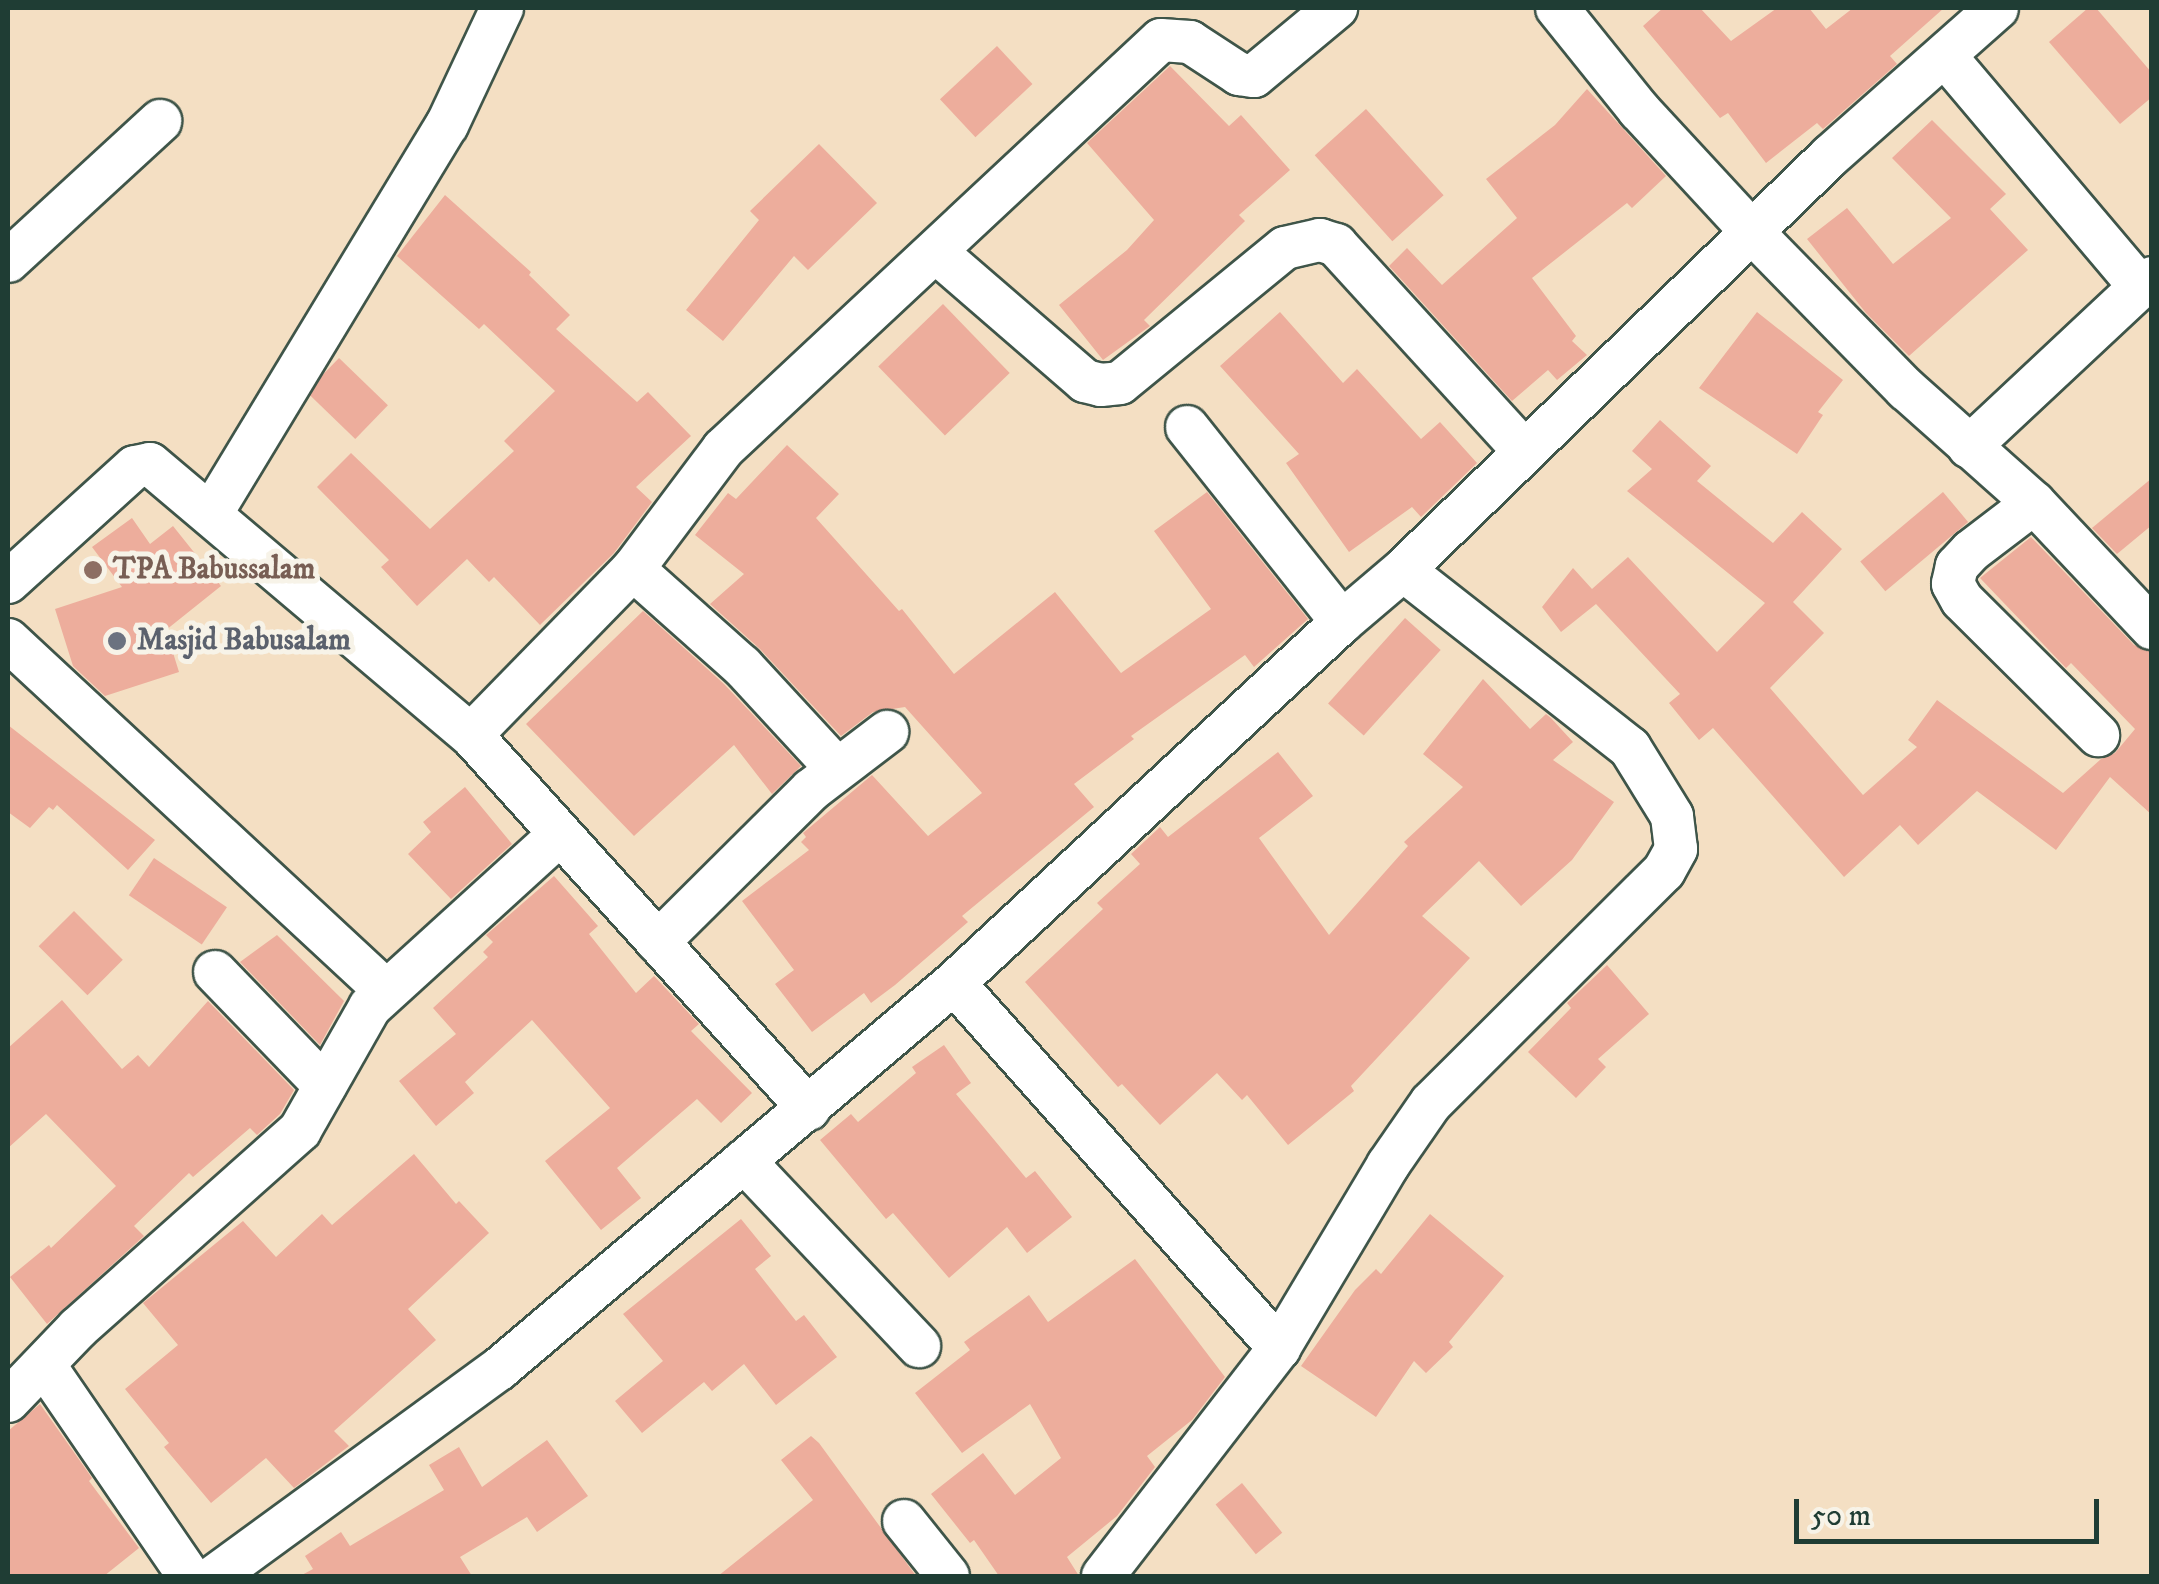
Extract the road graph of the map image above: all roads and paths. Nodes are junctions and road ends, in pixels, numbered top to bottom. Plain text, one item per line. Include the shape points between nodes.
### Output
1 (502, 8) edge
2 (1336, 8) edge
3 (1556, 8) edge
4 (1997, 8) edge
5 (1944, 56) junction
6 (160, 121) dead end
7 (1753, 232) junction
8 (936, 252) junction
9 (8, 261) edge
10 (2146, 283) edge
11 (1187, 428) dead end
12 (1969, 447) junction
13 (1524, 452) junction
14 (2034, 503) junction
15 (210, 514) junction
16 (633, 569) junction
17 (1403, 570) junction
18 (8, 582) edge
19 (1342, 622) junction
20 (2152, 628) edge
21 (8, 651) edge
22 (887, 732) dead end
23 (471, 735) junction
24 (2098, 735) dead end
25 (836, 768) junction
26 (559, 835) junction
27 (658, 942) junction
28 (215, 972) dead end
29 (954, 982) junction
30 (378, 999) junction
31 (325, 1086) junction
32 (809, 1108) junction
33 (744, 1162) junction
34 (919, 1346) dead end
35 (1279, 1348) junction
36 (46, 1366) junction
37 (8, 1401) edge
38 (904, 1522) dead end
39 (190, 1576) edge
40 (215, 1576) edge
41 (948, 1576) edge
42 (1103, 1576) edge

1 - 15 street via 448,124
2 - 8 street via 1254,76 1239,74 1190,42 1160,40
3 - 7 street via 1639,110
4 - 5 street
5 - 7 street
5 - 10 street
6 - 9 street
7 - 12 street
7 - 13 street
8 - 13 street via 1085,381 1101,385 1120,383 1285,248 1303,241 1336,245
8 - 16 street via 723,449
10 - 12 street
11 - 19 street
12 - 14 street
13 - 17 street
14 - 20 street
14 - 24 street via 1957,566 1953,584
15 - 18 street via 144,463
15 - 23 street
16 - 23 street
16 - 25 street via 742,666
17 - 19 street
17 - 35 street via 1630,748 1672,816 1676,849 1664,871 1431,1103
19 - 29 street
21 - 30 street
22 - 25 street
23 - 26 street
25 - 27 street
26 - 27 street
26 - 30 street
27 - 32 street
28 - 31 street
29 - 32 street
29 - 35 street
30 - 31 street
31 - 36 street via 300,1130 78,1328
32 - 33 street
33 - 34 street
33 - 40 street via 499,1370
35 - 42 street
36 - 37 street
36 - 39 street
38 - 41 street

